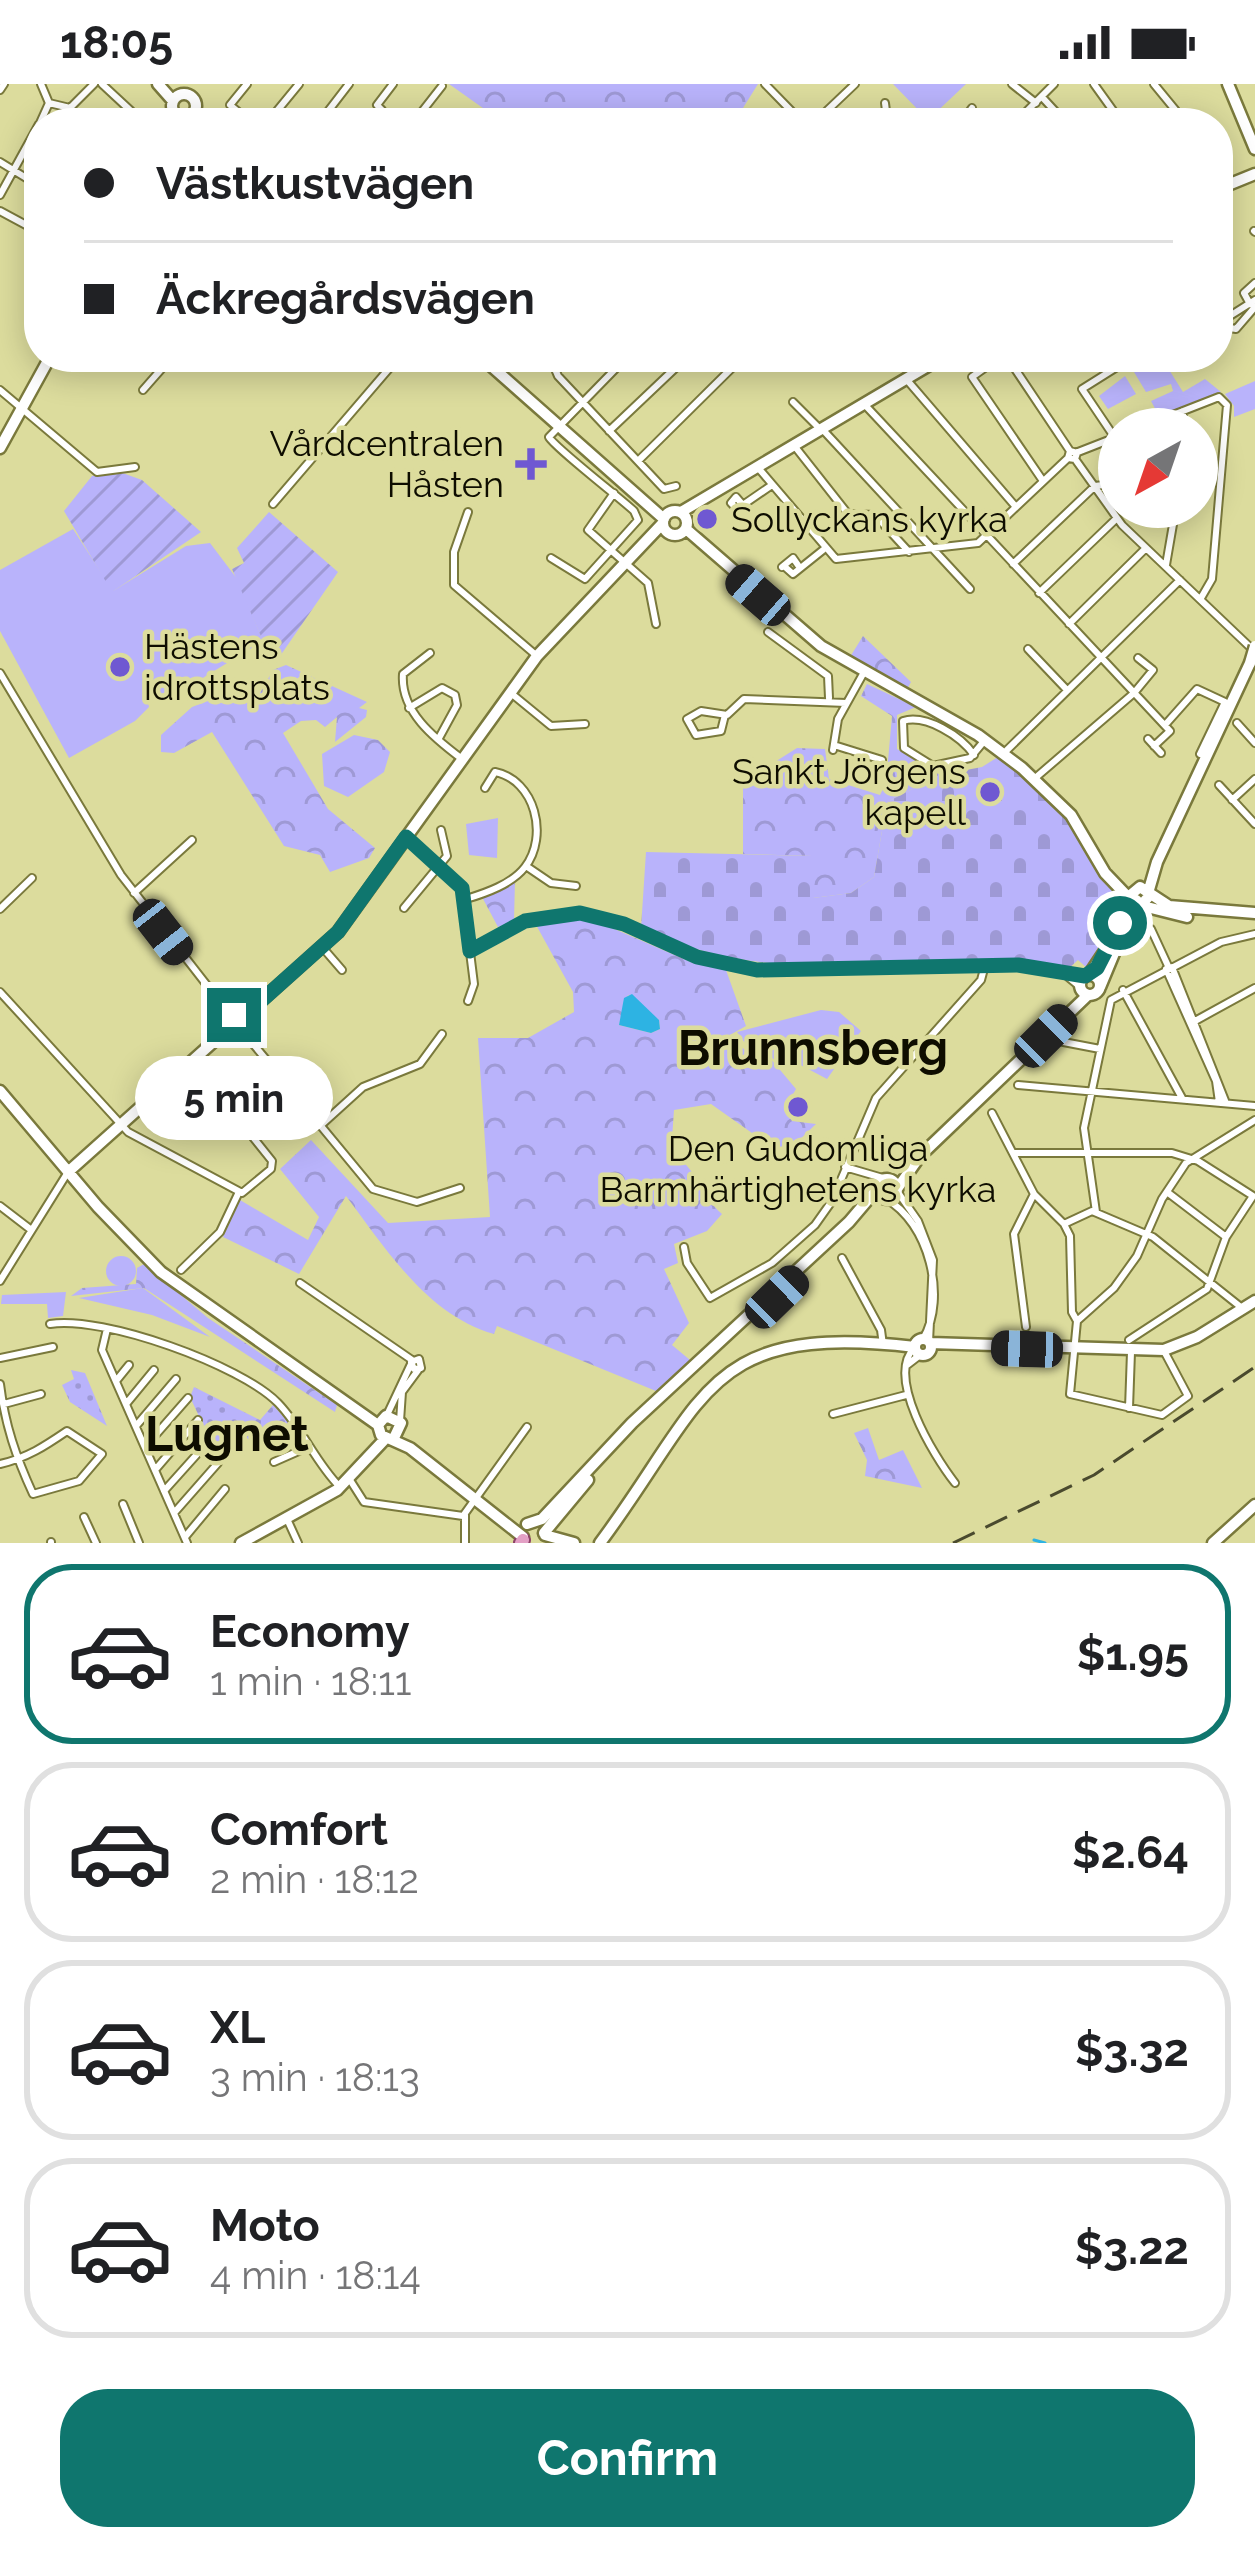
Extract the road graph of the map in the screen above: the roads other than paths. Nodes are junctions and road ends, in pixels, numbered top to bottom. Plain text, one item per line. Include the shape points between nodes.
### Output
1 (98, 84) edge
2 (160, 84) edge
3 (248, 84) edge
4 (299, 84) edge
5 (349, 84) edge
6 (393, 84) edge
7 (765, 84) edge
8 (855, 84) edge
9 (1012, 84) edge
10 (1054, 84) edge
11 (1154, 84) edge
12 (1230, 84) edge
13 (42, 85) edge
14 (1039, 100) junction
15 (49, 103) junction
16 (886, 103) dead end
17 (47, 108) edge
18 (127, 108) edge
19 (181, 108) edge
20 (234, 108) edge
21 (279, 108) edge
22 (331, 108) edge
23 (380, 108) edge
24 (788, 108) edge
25 (830, 108) edge
26 (886, 108) edge
27 (1031, 108) edge
28 (1049, 108) edge
29 (1174, 108) edge
30 (1251, 126) edge
31 (1255, 148) edge
32 (24, 156) edge
33 (0, 162) edge
34 (14, 170) junction
35 (24, 176) edge
36 (0, 194) edge
37 (1255, 284) edge
38 (1253, 306) edge
39 (1233, 328) edge
40 (42, 372) edge
41 (159, 372) edge
42 (386, 372) edge
43 (499, 372) edge
44 (557, 372) edge
45 (611, 372) edge
46 (671, 372) edge
47 (729, 372) edge
48 (920, 372) edge
49 (980, 372) edge
50 (1014, 372) edge
51 (1109, 372) edge
52 (907, 380) junction
53 (0, 390) edge
54 (143, 390) dead end
55 (581, 401) junction
56 (793, 402) dead end
57 (865, 405) junction
58 (22, 407) junction
59 (1191, 408) edge
60 (1098, 410) edge
61 (559, 424) junction
62 (609, 431) junction
63 (823, 431) junction
64 (1098, 445) edge
65 (0, 448) edge
66 (796, 448) junction
67 (1072, 455) junction
68 (638, 461) junction
69 (135, 467) dead end
70 (760, 470) junction
71 (1042, 482) junction
72 (676, 485) dead end
73 (772, 485) junction
74 (1095, 486) junction
75 (1098, 486) edge
76 (1098, 490) edge
77 (614, 493) junction
78 (273, 504) dead end
79 (742, 504) dead end
80 (1016, 507) junction
81 (468, 512) dead end
82 (1218, 515) edge
83 (675, 523) junction
84 (1107, 528) edge
85 (1127, 528) edge
86 (1172, 528) edge
87 (1217, 528) edge
88 (986, 536) junction
89 (1146, 548) junction
90 (933, 549) junction
91 (823, 550) junction
92 (909, 552) junction
93 (618, 556) junction
94 (550, 558) dead end
95 (1013, 564) junction
96 (1166, 565) junction
97 (782, 567) dead end
98 (1181, 579) junction
99 (970, 589) dead end
100 (1040, 592) junction
101 (1201, 598) junction
102 (656, 624) dead end
103 (1070, 624) junction
104 (769, 632) dead end
105 (1028, 650) dead end
106 (430, 653) dead end
107 (1253, 654) edge
108 (537, 656) junction
109 (1100, 657) junction
110 (1138, 658) dead end
111 (0, 673) edge
112 (863, 674) junction
113 (1067, 690) junction
114 (509, 692) junction
115 (1134, 693) junction
116 (829, 698) junction
117 (846, 703) junction
118 (409, 708) junction
119 (724, 715) junction
120 (1237, 723) dead end
121 (586, 724) dead end
122 (1167, 728) junction
123 (439, 738) junction
124 (985, 740) junction
125 (1255, 742) edge
126 (1154, 746) dead end
127 (1007, 750) dead end
128 (974, 755) junction
129 (1204, 757) junction
130 (462, 759) junction
131 (882, 760) dead end
132 (1034, 779) junction
133 (1255, 779) edge
134 (1219, 785) dead end
135 (485, 788) dead end
136 (1232, 800) junction
137 (1255, 824) edge
138 (441, 830) dead end
139 (408, 839) junction
140 (193, 840) dead end
141 (440, 866) junction
142 (526, 866) junction
143 (32, 878) dead end
144 (576, 886) dead end
145 (134, 893) junction
146 (1139, 897) junction
147 (466, 899) junction
148 (404, 908) dead end
149 (0, 909) edge
150 (1255, 915) edge
151 (1151, 929) dead end
152 (1254, 934) edge
153 (1255, 945) edge
154 (323, 948) junction
155 (470, 951) junction
156 (985, 965) junction
157 (1169, 968) junction
158 (342, 970) dead end
159 (1084, 984) junction
160 (1255, 988) edge
161 (0, 992) edge
162 (1120, 992) junction
163 (468, 1001) dead end
164 (236, 1022) junction
165 (1192, 1023) junction
166 (442, 1034) dead end
167 (1053, 1040) dead end
168 (1100, 1049) junction
169 (190, 1058) junction
170 (1018, 1085) dead end
171 (0, 1091) edge
172 (1092, 1091) junction
173 (1182, 1099) junction
174 (1222, 1102) junction
175 (1255, 1106) edge
176 (992, 1113) dead end
177 (1255, 1120) edge
178 (119, 1122) junction
179 (320, 1126) junction
180 (87, 1151) junction
181 (51, 1152) junction
182 (1087, 1152) junction
183 (1015, 1153) junction
184 (1191, 1158) junction
185 (844, 1167) junction
186 (68, 1172) junction
187 (460, 1188) dead end
188 (887, 1189) junction
189 (1167, 1192) junction
190 (238, 1194) junction
191 (1034, 1194) junction
192 (1253, 1196) edge
193 (0, 1206) edge
194 (1096, 1212) junction
195 (1064, 1224) junction
196 (31, 1230) junction
197 (1148, 1235) junction
198 (1226, 1237) junction
199 (684, 1247) dead end
200 (842, 1258) dead end
201 (181, 1270) dead end
202 (0, 1281) edge
203 (1212, 1282) junction
204 (300, 1283) dead end
205 (1255, 1301) edge
206 (1242, 1308) junction
207 (1077, 1321) junction
208 (934, 1322) junction
209 (50, 1324) dead end
210 (1026, 1327) dead end
211 (106, 1329) junction
212 (888, 1345) junction
213 (952, 1345) junction
214 (923, 1346) junction
215 (1130, 1346) junction
216 (53, 1347) dead end
217 (978, 1347) junction
218 (1070, 1350) junction
219 (1164, 1350) junction
220 (0, 1358) edge
221 (907, 1362) junction
222 (414, 1364) junction
223 (130, 1365) dead end
224 (154, 1370) dead end
225 (176, 1378) dead end
226 (116, 1381) junction
227 (0, 1384) edge
228 (41, 1394) dead end
229 (906, 1395) junction
230 (188, 1398) dead end
231 (1, 1404) edge
232 (126, 1404) junction
233 (1129, 1409) junction
234 (833, 1414) dead end
235 (198, 1420) dead end
236 (136, 1426) junction
237 (388, 1427) junction
238 (526, 1427) dead end
239 (208, 1442) dead end
240 (145, 1447) junction
241 (308, 1447) junction
242 (17, 1460) junction
243 (274, 1462) dead end
244 (218, 1463) dead end
245 (0, 1464) edge
246 (155, 1470) junction
247 (955, 1483) dead end
248 (348, 1485) junction
249 (225, 1489) dead end
250 (164, 1491) junction
251 (479, 1496) junction
252 (122, 1504) dead end
253 (1255, 1505) edge
254 (174, 1513) junction
255 (465, 1515) junction
256 (84, 1516) dead end
257 (285, 1516) junction
258 (531, 1536) edge
259 (185, 1540) edge
260 (96, 1543) edge
261 (140, 1543) edge
262 (241, 1543) edge
263 (298, 1543) edge
264 (465, 1543) edge
265 (574, 1543) edge
266 (597, 1543) edge
267 (1214, 1543) edge

1 - 15 street via 70,108
1 - 18 street
2 - 19 street
3 - 20 street
4 - 21 street
5 - 22 street
6 - 23 street
7 - 24 street
8 - 25 street
9 - 14 street
10 - 14 street
11 - 29 street
12 - 30 street
13 - 15 street
14 - 27 street
14 - 28 street
15 - 17 street
16 - 26 street
30 - 31 street
32 - 34 street
33 - 34 street
34 - 35 street
34 - 36 street
37 - 38 street via 1244,292
38 - 39 street
40 - 58 street
41 - 54 street
42 - 78 street
43 - 61 street
44 - 55 street
45 - 55 street
46 - 62 street
47 - 68 street
48 - 52 street
49 - 71 street via 972,377
50 - 67 street
51 - 60 street via 1082,388
52 - 57 street
52 - 80 street
53 - 58 street
55 - 61 street
55 - 62 street
56 - 63 street
57 - 63 street
57 - 88 street
58 - 65 street
58 - 69 street via 97,472
59 - 82 street via 1219,397 1228,409
61 - 77 street via 551,444
61 - 83 street
62 - 68 street
63 - 66 street
63 - 90 street
64 - 67 street
66 - 70 street
66 - 92 street via 848,514 874,515
67 - 71 street
67 - 74 street
68 - 72 street via 664,489
70 - 73 street
70 - 83 street
71 - 80 street
73 - 79 street
73 - 91 street
74 - 75 street
74 - 76 street
74 - 95 street
77 - 93 street via 638,519
77 - 93 street via 587,528
80 - 88 street
81 - 108 street via 454,552 454,585
83 - 93 street
83 - 112 street
84 - 100 street
85 - 89 street
86 - 96 street
87 - 101 street via 1212,579
88 - 90 street
88 - 95 street
89 - 96 street
89 - 103 street
90 - 92 street
90 - 99 street
91 - 92 street via 836,560
91 - 97 street via 800,568 793,558
93 - 94 street via 583,580
93 - 102 street via 650,586
93 - 108 street
95 - 100 street
96 - 98 street
98 - 101 street
98 - 109 street
100 - 103 street
101 - 107 street
103 - 109 street
104 - 116 street via 828,676
105 - 113 street
106 - 118 street via 403,674
107 - 129 street
108 - 114 street
109 - 113 street
109 - 115 street
110 - 115 street via 1153,670
111 - 145 street
112 - 117 street
112 - 124 street
113 - 127 street
114 - 121 street via 551,726
114 - 130 street
115 - 122 street
115 - 132 street
116 - 117 street
116 - 119 street via 745,699
117 - 131 street via 835,748
118 - 123 street
118 - 123 street via 438,689 452,692 458,702
119 - 119 street via 701,711 688,719 696,735 708,735 722,731
120 - 125 street
122 - 126 street
122 - 129 street via 1196,688 1225,702
123 - 130 street
124 - 128 street
124 - 132 street
128 - 128 street via 933,766 904,748 903,721 922,720
129 - 146 street
130 - 139 street
132 - 146 street
133 - 136 street
134 - 136 street
135 - 142 street via 500,771 529,798 538,827
136 - 137 street
138 - 141 street via 449,848
139 - 141 street
139 - 154 street
140 - 145 street
141 - 147 street
141 - 148 street
142 - 144 street via 551,883
142 - 147 street
143 - 149 street
145 - 164 street
146 - 150 street
146 - 159 street
146 - 159 street via 1100,987
147 - 155 street
151 - 157 street
152 - 153 street
152 - 157 street
154 - 158 street
154 - 164 street
155 - 156 street via 525,921 570,912 757,970
155 - 163 street
156 - 159 street via 1038,967
156 - 185 street via 981,980 876,1098
157 - 162 street
157 - 165 street
159 - 188 street
160 - 165 street
161 - 178 street
162 - 168 street via 1110,1002
162 - 173 street
164 - 169 street
164 - 179 street
165 - 174 street
166 - 179 street via 420,1064 363,1087
167 - 168 street
168 - 172 street
169 - 178 street
169 - 190 street via 272,1161
170 - 172 street
171 - 181 street
172 - 173 street
172 - 182 street
173 - 174 street
174 - 175 street
176 - 183 street
177 - 184 street
178 - 180 street
178 - 190 street
179 - 187 street via 378,1192 417,1202
180 - 181 street
180 - 186 street
181 - 186 street
182 - 183 street
182 - 184 street
182 - 194 street
183 - 191 street
184 - 189 street
184 - 192 street
185 - 188 street
185 - 199 street via 832,1201 796,1246 710,1298
186 - 196 street
186 - 237 street via 181,1289
188 - 208 street via 929,1244
188 - 214 street via 929,1260
188 - 258 street
188 - 258 street via 632,1423
189 - 197 street
189 - 198 street
190 - 201 street via 220,1232
191 - 195 street
191 - 210 street via 1015,1234
192 - 198 street
193 - 196 street
194 - 195 street
194 - 197 street
195 - 207 street
196 - 202 street
197 - 203 street
197 - 207 street via 1114,1288
198 - 203 street
200 - 212 street
203 - 206 street
203 - 215 street
204 - 222 street
205 - 206 street
206 - 219 street
207 - 218 street
208 - 213 street via 939,1340
208 - 214 street
209 - 211 street
211 - 226 street via 102,1350
211 - 241 street via 252,1385 281,1406
212 - 214 street
212 - 221 street
212 - 266 street via 802,1344 746,1360 712,1384
213 - 214 street
213 - 217 street
214 - 217 street
214 - 221 street
215 - 218 street
215 - 219 street
215 - 233 street
216 - 220 street
217 - 218 street
218 - 233 street via 1070,1394
219 - 233 street via 1188,1396 1160,1417
221 - 229 street
222 - 237 street
222 - 237 street
223 - 226 street
224 - 232 street
225 - 236 street
226 - 232 street
227 - 231 street
228 - 231 street
229 - 234 street
229 - 247 street
230 - 240 street
231 - 242 street
232 - 236 street
235 - 246 street
236 - 240 street
237 - 248 street
237 - 251 street
238 - 251 street
239 - 250 street
240 - 246 street
241 - 243 street
241 - 248 street
242 - 242 street via 33,1494 80,1480 102,1454 67,1431
242 - 245 street
244 - 254 street
246 - 250 street
248 - 255 street via 374,1503
248 - 257 street
249 - 259 street
250 - 254 street
251 - 255 street
251 - 258 street
251 - 258 street
252 - 261 street
253 - 267 street
254 - 259 street
255 - 264 street
256 - 260 street
257 - 262 street
257 - 263 street
258 - 265 street

